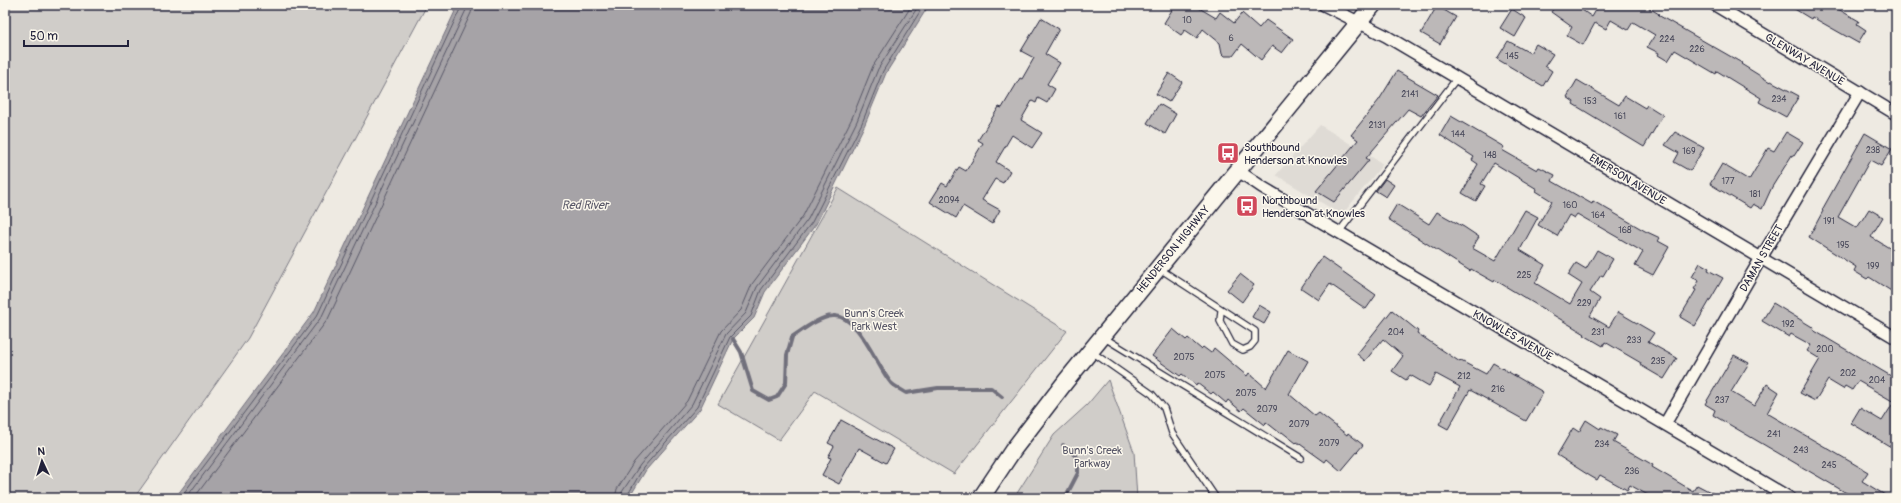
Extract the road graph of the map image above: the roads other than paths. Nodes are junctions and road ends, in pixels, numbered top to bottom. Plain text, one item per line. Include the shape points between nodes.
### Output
1 (1324, 5) edge
2 (1373, 5) edge
3 (1715, 5) edge
4 (1358, 23) junction
5 (1457, 78) junction
6 (1860, 92) junction
7 (1896, 114) edge
8 (1237, 170) junction
9 (1338, 232) junction
10 (1761, 258) junction
11 (1158, 268) junction
12 (1221, 311) junction
13 (1102, 336) junction
14 (1896, 338) edge
15 (1090, 351) junction
16 (1665, 424) junction
17 (1301, 458) dead end
18 (981, 498) edge
19 (1216, 498) edge
20 (1790, 498) edge

1 - 4 street, EMERSON AVENUE
2 - 4 main road, HENDERSON HIGHWAY
3 - 6 street, GLENWAY AVENUE
4 - 5 street, EMERSON AVENUE via 1386,36
4 - 8 main road, HENDERSON HIGHWAY
5 - 9 lane
5 - 10 street, EMERSON AVENUE
6 - 7 street, GLENWAY AVENUE
6 - 10 street, DAMAN STREET
8 - 9 street, KNOWLES AVENUE
8 - 11 main road, HENDERSON HIGHWAY
9 - 16 street, KNOWLES AVENUE
10 - 14 street, EMERSON AVENUE
10 - 16 street, DAMAN STREET
11 - 12 lane
11 - 13 main road, HENDERSON HIGHWAY
12 - 12 lane via 1255,331 1255,341 1250,347 1243,350 1232,344 1220,321
13 - 15 main road, HENDERSON HIGHWAY
13 - 17 lane
15 - 18 main road, HENDERSON HIGHWAY via 1012,450
15 - 19 lane via 1152,394 1164,408 1172,432
16 - 20 street, KNOWLES AVENUE

